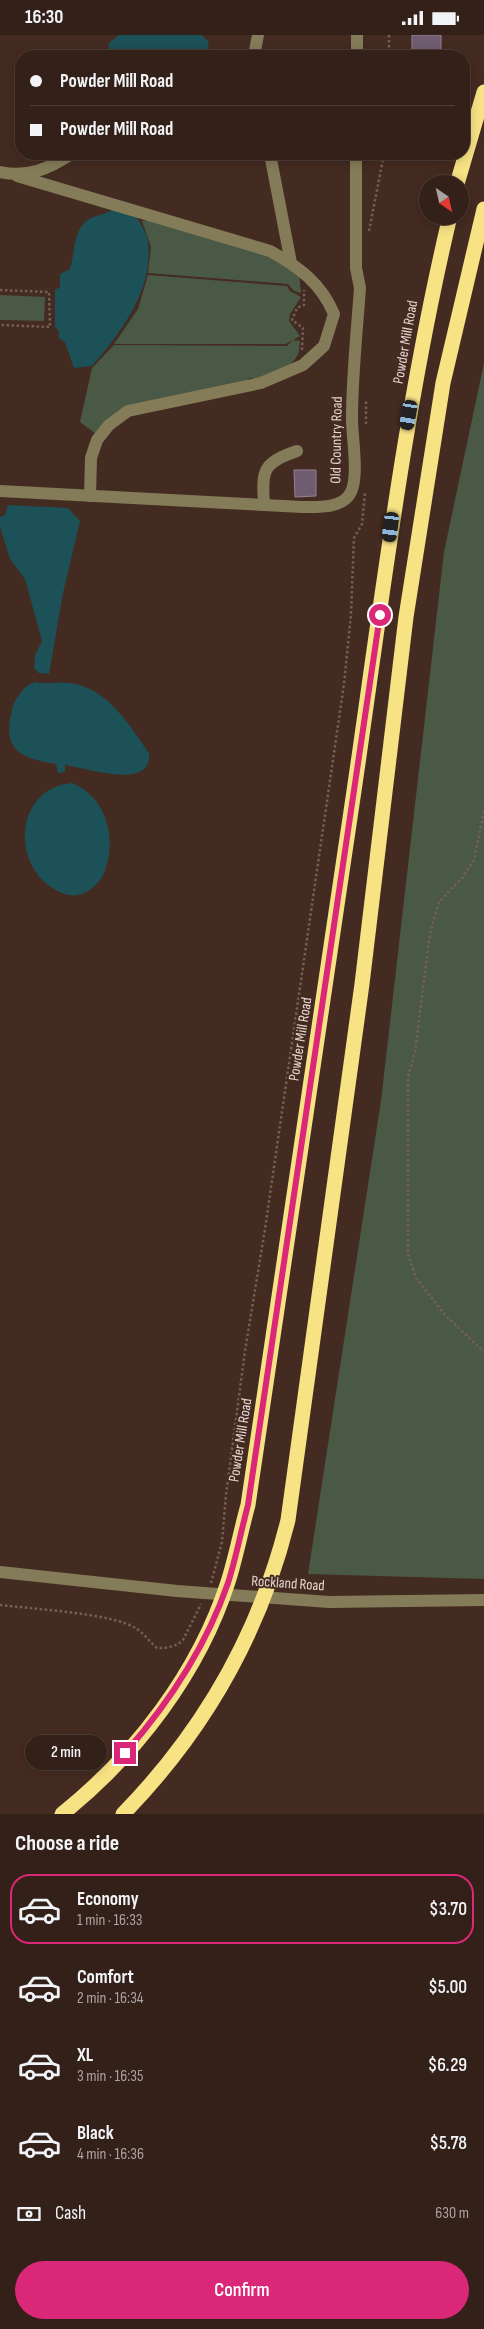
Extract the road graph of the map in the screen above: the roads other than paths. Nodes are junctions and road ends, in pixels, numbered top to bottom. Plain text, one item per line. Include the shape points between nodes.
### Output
1 (258, 35) edge
2 (357, 35) edge
3 (255, 50) edge
4 (357, 50) edge
5 (484, 92) edge
6 (470, 142) edge
7 (60, 160) edge
8 (271, 160) edge
9 (356, 160) edge
10 (465, 160) edge
11 (0, 172) edge
12 (461, 175) edge
13 (17, 176) junction
14 (484, 209) edge
15 (448, 225) edge
16 (296, 267) junction
17 (297, 451) dead end
18 (0, 491) edge
19 (90, 496) junction
20 (264, 505) junction
21 (0, 1572) edge
22 (484, 1600) edge
23 (62, 1814) edge
24 (123, 1814) edge

1 - 3 street
2 - 4 street
5 - 6 highway
7 - 13 street via 43,170
8 - 16 street
9 - 20 street, Old Country Road via 356,268 360,288 351,493 329,506
10 - 12 highway
11 - 13 street
13 - 16 street via 270,251
14 - 24 highway via 443,383 406,617 362,984 294,1484 275,1568 249,1635 212,1703 173,1758
15 - 23 highway, Powder Mill Road via 430,301 396,491 248,1505 234,1562 208,1630 175,1689 143,1732 92,1788
16 - 19 street via 326,296 334,315 324,346 303,365 261,383 128,411 109,425 97,440 91,458
17 - 20 street via 275,459 266,467
18 - 19 street, Old Country Road
19 - 20 street, Old Country Road
21 - 22 street, Rockland Road via 177,1591 329,1602

